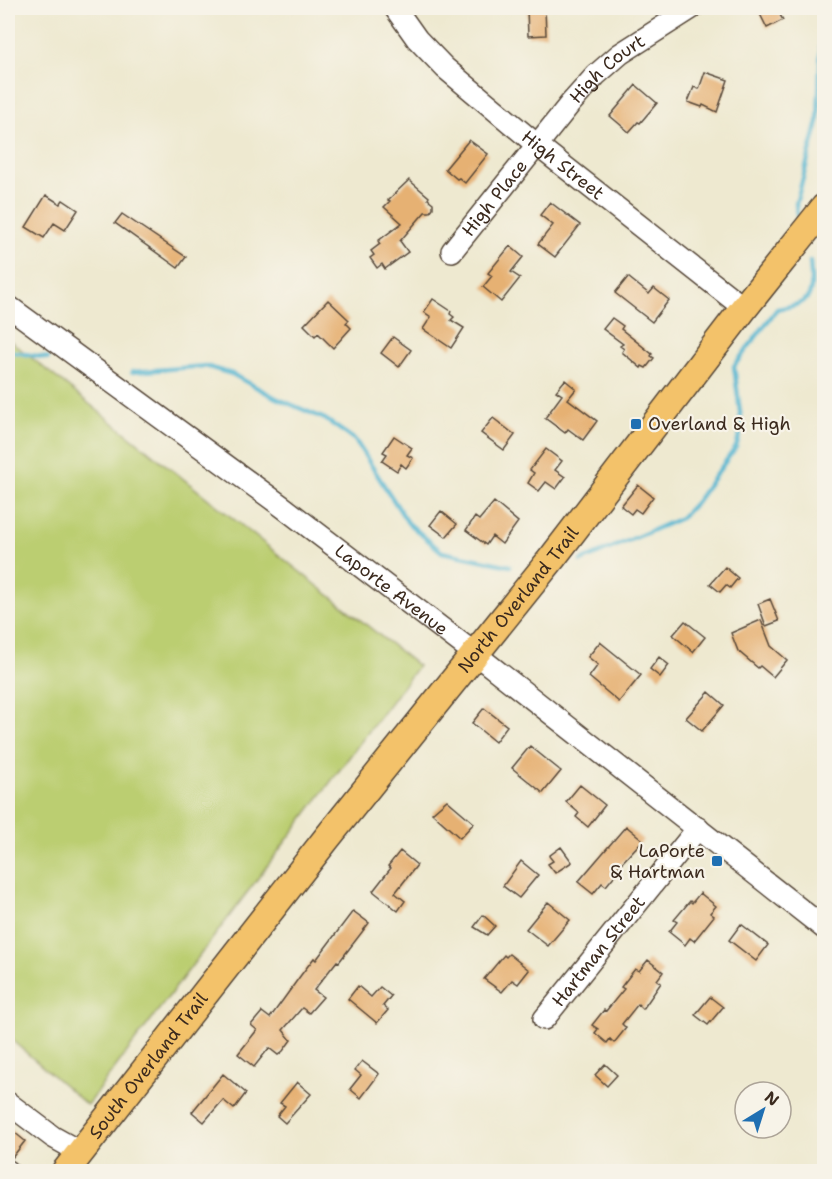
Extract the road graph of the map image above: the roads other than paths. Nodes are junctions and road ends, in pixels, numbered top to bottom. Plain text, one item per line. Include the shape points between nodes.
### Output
1 (395, 8) edge
2 (692, 8) edge
3 (537, 145) junction
4 (825, 208) edge
5 (452, 251) dead end
6 (8, 306) edge
7 (744, 308) junction
8 (474, 654) junction
9 (698, 828) junction
10 (822, 920) edge
11 (209, 987) joint
12 (544, 1019) dead end
13 (8, 1103) edge
14 (73, 1162) edge

1 - 3 street, High Street via 445,68
2 - 3 street, High Court via 636,43 596,75
3 - 5 street, High Place
3 - 7 street, High Street
4 - 7 main road, North Overland Trail
6 - 8 street, Laporte Avenue via 283,507
7 - 8 main road, North Overland Trail via 554,557
8 - 9 street, Laporte Avenue
8 - 11 main road, North Overland Trail
9 - 10 street, Laporte Avenue
9 - 12 street, Hartman Street
11 - 14 main road, South Overland Trail
13 - 14 street via 53,1137

